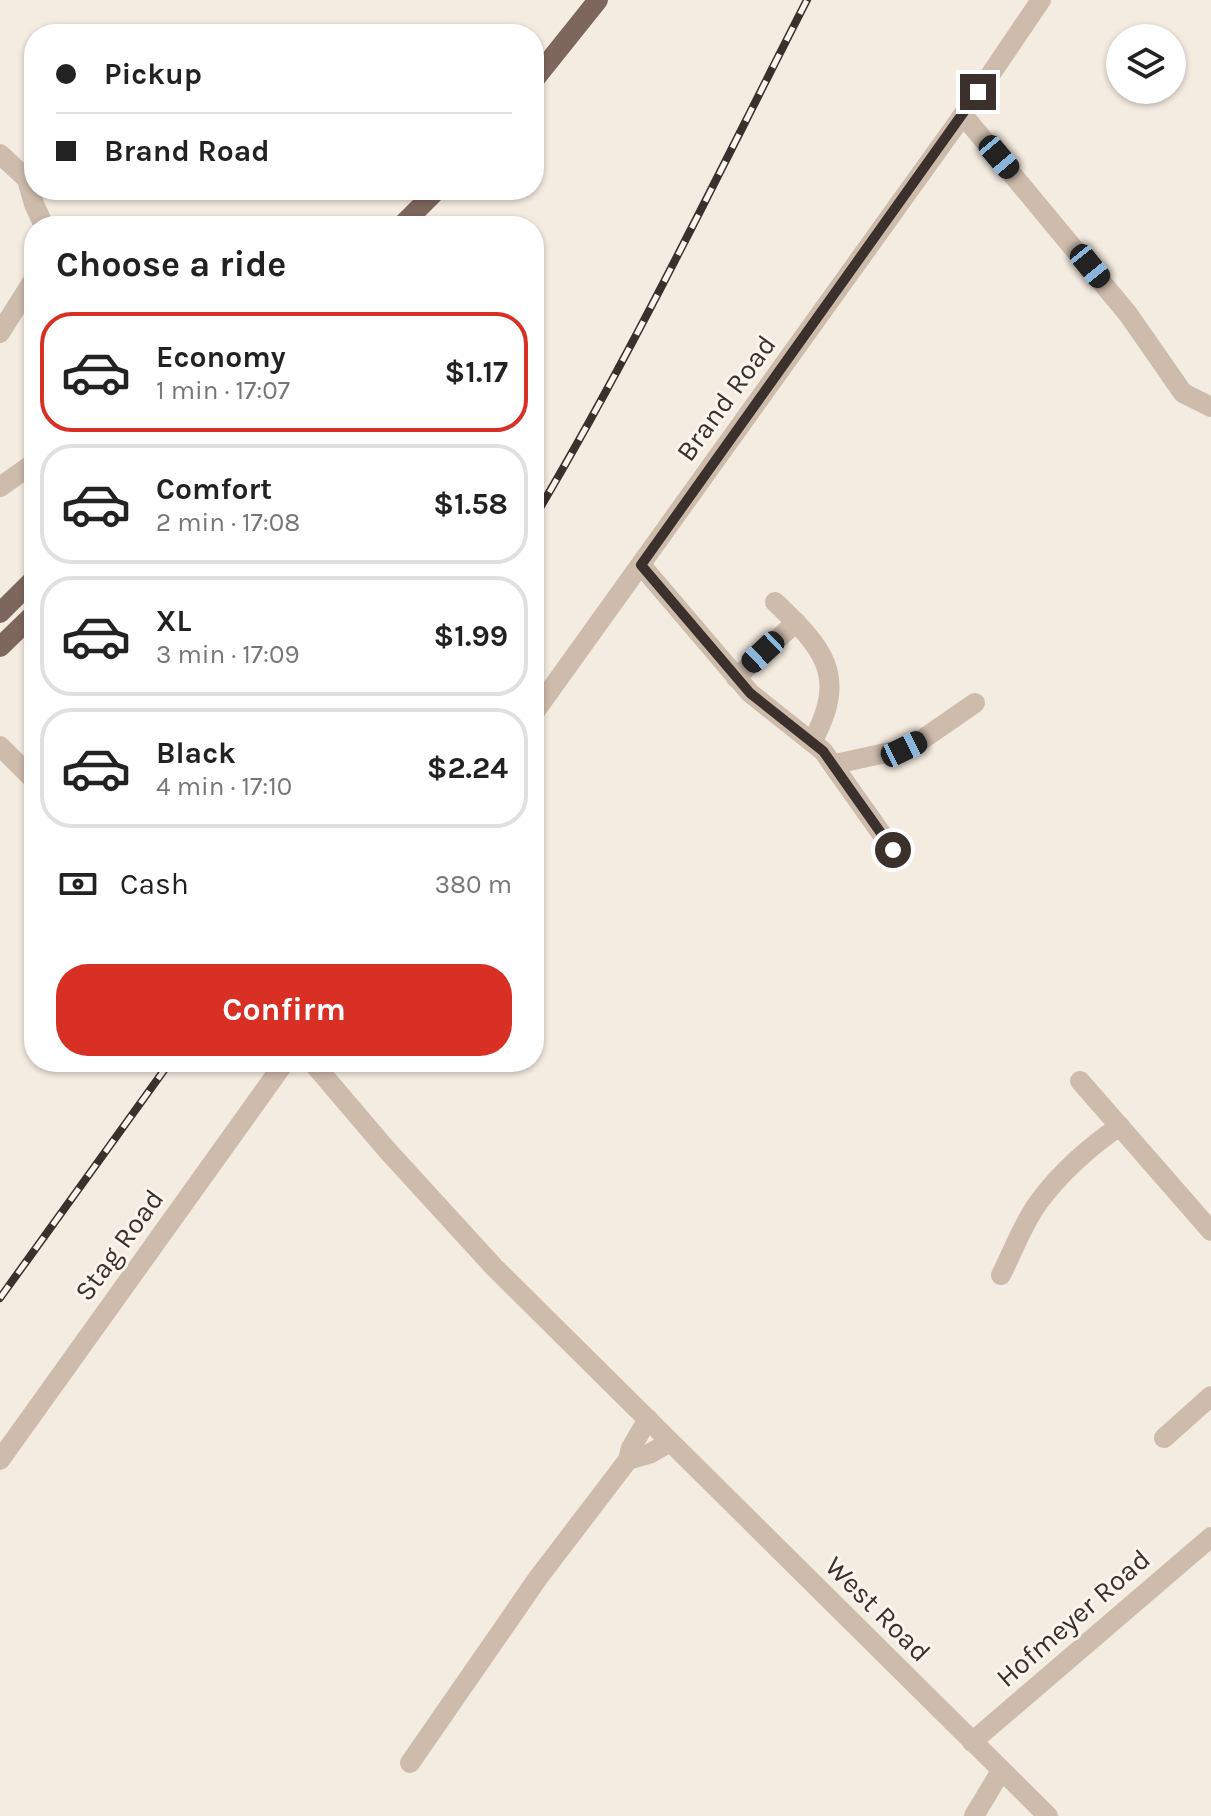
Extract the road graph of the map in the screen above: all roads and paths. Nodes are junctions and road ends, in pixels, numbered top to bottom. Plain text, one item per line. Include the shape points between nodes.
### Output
1 (598, 0) edge
2 (1041, 0) edge
3 (544, 68) edge
4 (963, 115) junction
5 (0, 154) edge
6 (24, 176) edge
7 (427, 200) edge
8 (411, 216) edge
9 (24, 295) edge
10 (0, 333) edge
11 (1211, 407) edge
12 (24, 470) edge
13 (0, 487) edge
14 (641, 565) junction
15 (24, 589) edge
16 (775, 602) dead end
17 (0, 613) edge
18 (796, 622) junction
19 (24, 624) edge
20 (0, 647) edge
21 (736, 678) junction
22 (544, 699) edge
23 (975, 703) dead end
24 (812, 742) junction
25 (0, 746) edge
26 (835, 764) junction
27 (24, 770) edge
28 (893, 850) dead end
29 (278, 1072) edge
30 (321, 1072) edge
31 (1080, 1081) dead end
32 (1120, 1126) junction
33 (1211, 1231) edge
34 (1001, 1275) dead end
35 (1211, 1396) edge
36 (648, 1419) junction
37 (1164, 1438) dead end
38 (670, 1442) junction
39 (0, 1460) edge
40 (628, 1460) junction
41 (1211, 1537) edge
42 (972, 1742) junction
43 (410, 1763) dead end
44 (1001, 1771) junction
45 (974, 1816) edge
46 (1048, 1816) edge

1 - 3 main road
2 - 4 street, Brand Road
4 - 11 street via 1128,314 1183,393
4 - 14 street, Brand Road
5 - 6 street
7 - 8 main road
9 - 10 street
12 - 13 street
14 - 21 street
14 - 22 street, Brand Road
15 - 17 main road
16 - 18 street
18 - 21 street
18 - 24 street via 820,649 829,680 828,703
19 - 20 main road
21 - 24 street
23 - 26 street via 904,749
24 - 26 street
25 - 27 street
26 - 28 street
29 - 39 street, Stag Road
30 - 36 street, West Road via 494,1267
31 - 32 street
32 - 33 street
32 - 34 street via 1082,1156 1038,1203
35 - 37 street
36 - 38 street, West Road
36 - 40 street
38 - 40 street
38 - 42 street, West Road
40 - 43 street via 538,1578
41 - 42 street, Hofmeyer Road
42 - 44 street, West Road
44 - 45 street
44 - 46 street, West Road

